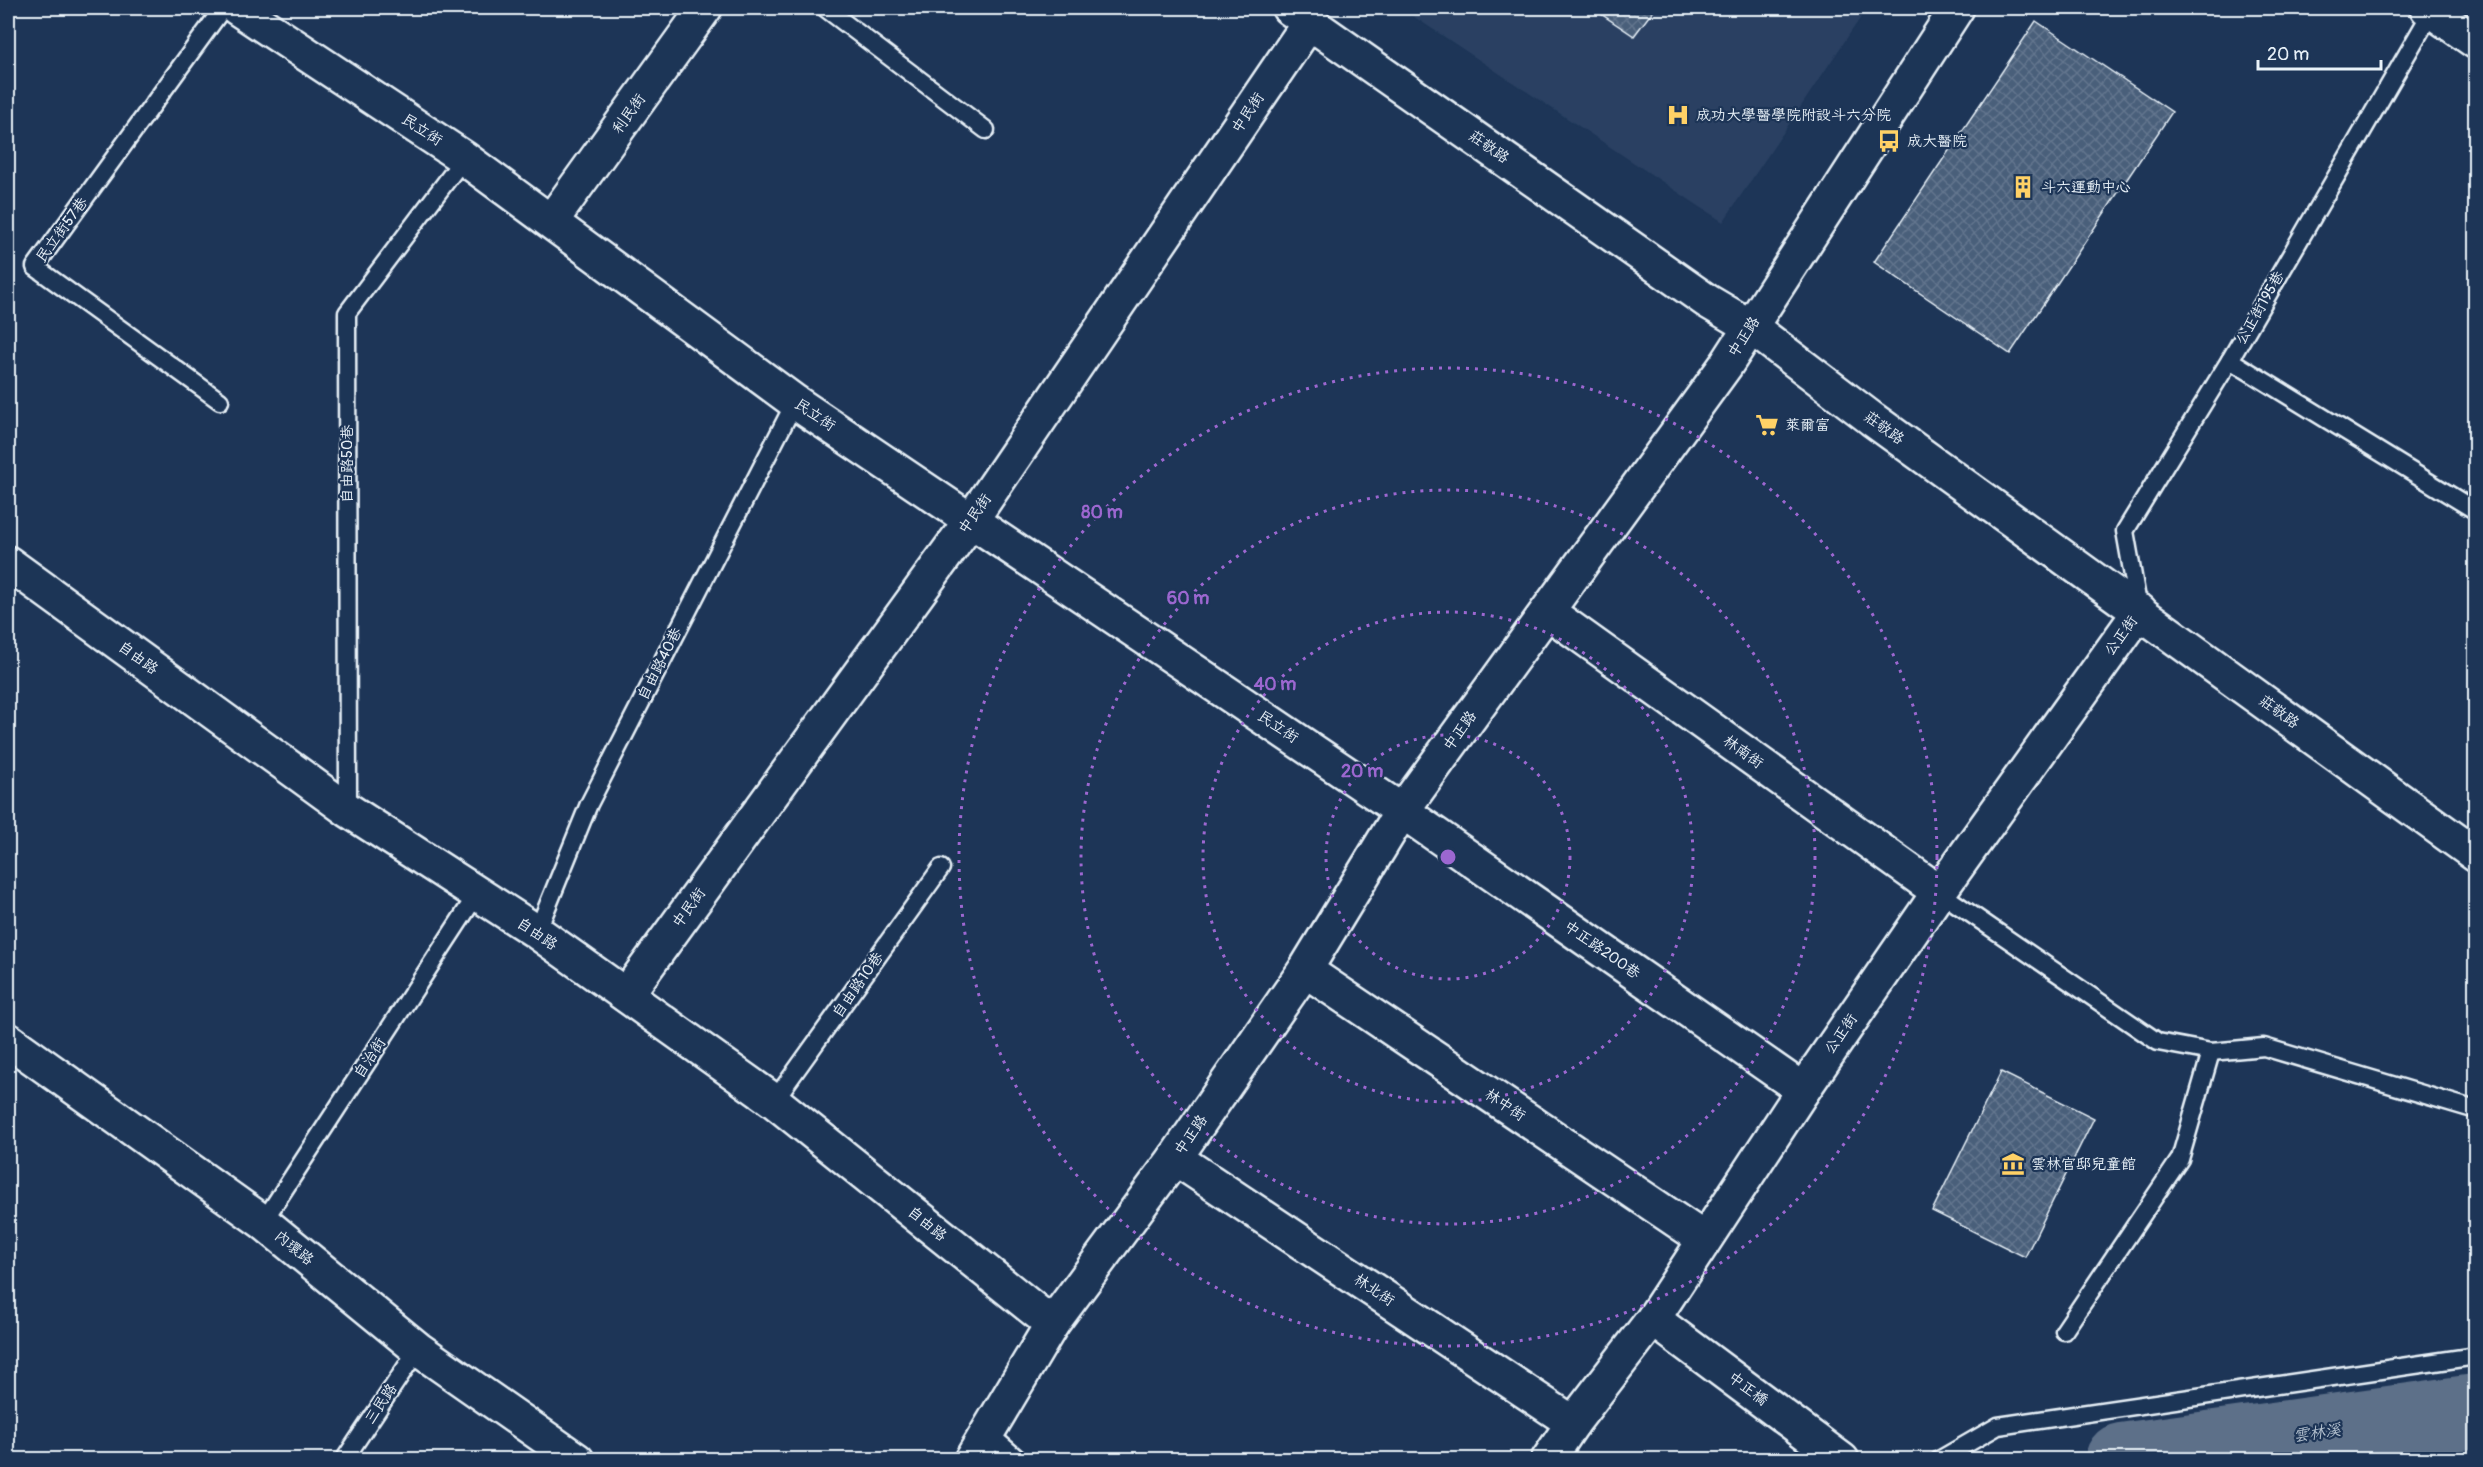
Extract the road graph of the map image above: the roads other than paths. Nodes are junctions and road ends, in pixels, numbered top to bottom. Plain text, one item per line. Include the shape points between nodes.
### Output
1 (223, 8) edge
2 (237, 8) edge
3 (705, 8) edge
4 (825, 8) edge
5 (1957, 8) edge
6 (2429, 9) edge
7 (1299, 15) edge
8 (2475, 42) edge
9 (986, 130) dead end
10 (464, 158) junction
11 (552, 220) junction
12 (1751, 327) junction
13 (2230, 360) junction
14 (220, 401) dead end
15 (795, 402) junction
16 (2475, 511) edge
17 (972, 519) junction
18 (8, 563) edge
19 (2140, 611) junction
20 (1548, 612) junction
21 (348, 810) junction
22 (1402, 811) junction
23 (2475, 855) edge
24 (941, 868) dead end
25 (1939, 892) junction
26 (477, 894) junction
27 (537, 932) junction
28 (1305, 970) junction
29 (626, 995) junction
30 (8, 1040) edge
31 (2211, 1052) junction
32 (1803, 1090) junction
33 (774, 1101) junction
34 (2475, 1110) edge
35 (1175, 1158) junction
36 (262, 1222) junction
37 (1704, 1239) junction
38 (1653, 1319) junction
39 (1053, 1324) junction
40 (2064, 1331) dead end
41 (418, 1349) junction
42 (2475, 1356) edge
43 (1573, 1423) junction
44 (979, 1447) edge
45 (344, 1460) edge
46 (577, 1460) edge
47 (1019, 1460) edge
48 (1548, 1460) edge
49 (1842, 1460) edge
50 (1939, 1460) edge

1 - 14 lane, 民立街57巷 via 35,267
2 - 10 street, 民立街
3 - 11 street, 利民街
4 - 9 lane
5 - 12 street, 中正路
6 - 8 street
6 - 13 lane, 公正街195巷
7 - 12 street, 莊敬路 via 1707,301
7 - 17 street, 中民街
10 - 11 street, 民立街
10 - 21 lane, 自由路50巷 via 346,313
11 - 15 street, 民立街
12 - 19 street, 莊敬路
12 - 20 street, 中正路
13 - 16 lane
13 - 19 lane, 公正街195巷 via 2125,531
15 - 17 street, 民立街
15 - 27 lane, 自由路40巷 via 589,804
17 - 22 street, 民立街
17 - 29 street, 中民街
18 - 21 street, 自由路
19 - 23 street, 莊敬路
19 - 25 street, 公正街
20 - 22 street, 中正路
20 - 25 street, 林南街
21 - 26 street, 自由路
22 - 28 street, 中正路
22 - 32 street, 中正路200巷
24 - 33 lane, 自由路10巷
25 - 31 lane via 2158,1042
25 - 32 street, 公正街
26 - 27 street, 自由路
26 - 36 lane, 自治街
27 - 29 street, 自由路
28 - 35 street, 中正路
28 - 37 street, 林中街
29 - 33 street, 自由路
30 - 36 street, 內環路
31 - 34 lane via 2264,1047
31 - 40 lane via 2180,1159
32 - 37 street, 公正街
33 - 39 street, 自由路
35 - 39 street, 中正路
35 - 43 street, 林北街
36 - 41 street, 內環路
37 - 38 street, 公正街
38 - 43 street, 公正街
38 - 49 street, 中正橋
39 - 44 street, 中正路
41 - 45 lane, 三民路
41 - 46 street, 內環路
42 - 50 lane via 1998,1426
43 - 48 street, 公正街
44 - 47 lane

